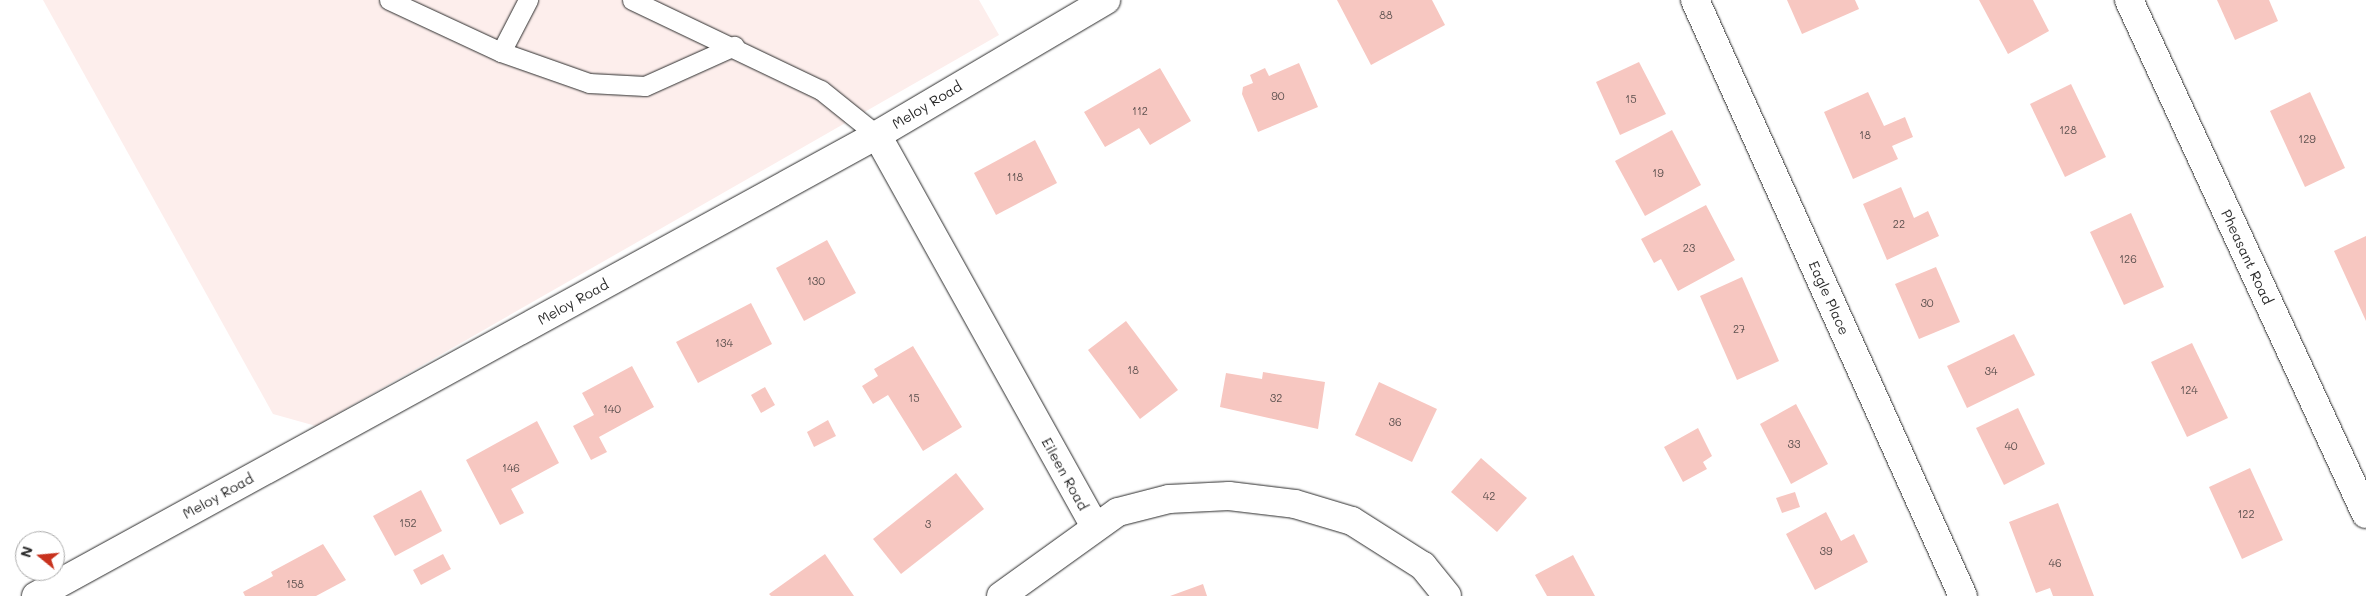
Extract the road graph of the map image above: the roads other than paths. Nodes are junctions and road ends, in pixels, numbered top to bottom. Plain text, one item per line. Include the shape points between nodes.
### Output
1 (389, 0) edge
2 (528, 0) edge
3 (632, 0) edge
4 (1106, 0) edge
5 (1694, 0) edge
6 (2129, 0) edge
7 (734, 46) junction
8 (501, 52) junction
9 (877, 135) junction
10 (2366, 514) edge
11 (1094, 525) junction
12 (36, 596) edge
13 (1001, 596) edge
14 (1447, 596) edge
15 (1963, 596) edge

1 - 8 lane
2 - 8 lane
3 - 7 lane
4 - 9 street, Meloy Road
5 - 15 street, Eagle Place
6 - 10 street, Pheasant Road
7 - 8 lane via 646,86 589,83
7 - 9 lane via 821,90
9 - 11 street, Eileen Road
9 - 12 street, Meloy Road
11 - 13 street
11 - 14 street, Eileen Road via 1118,512 1168,499 1229,496 1295,504 1326,511 1380,535 1423,566

